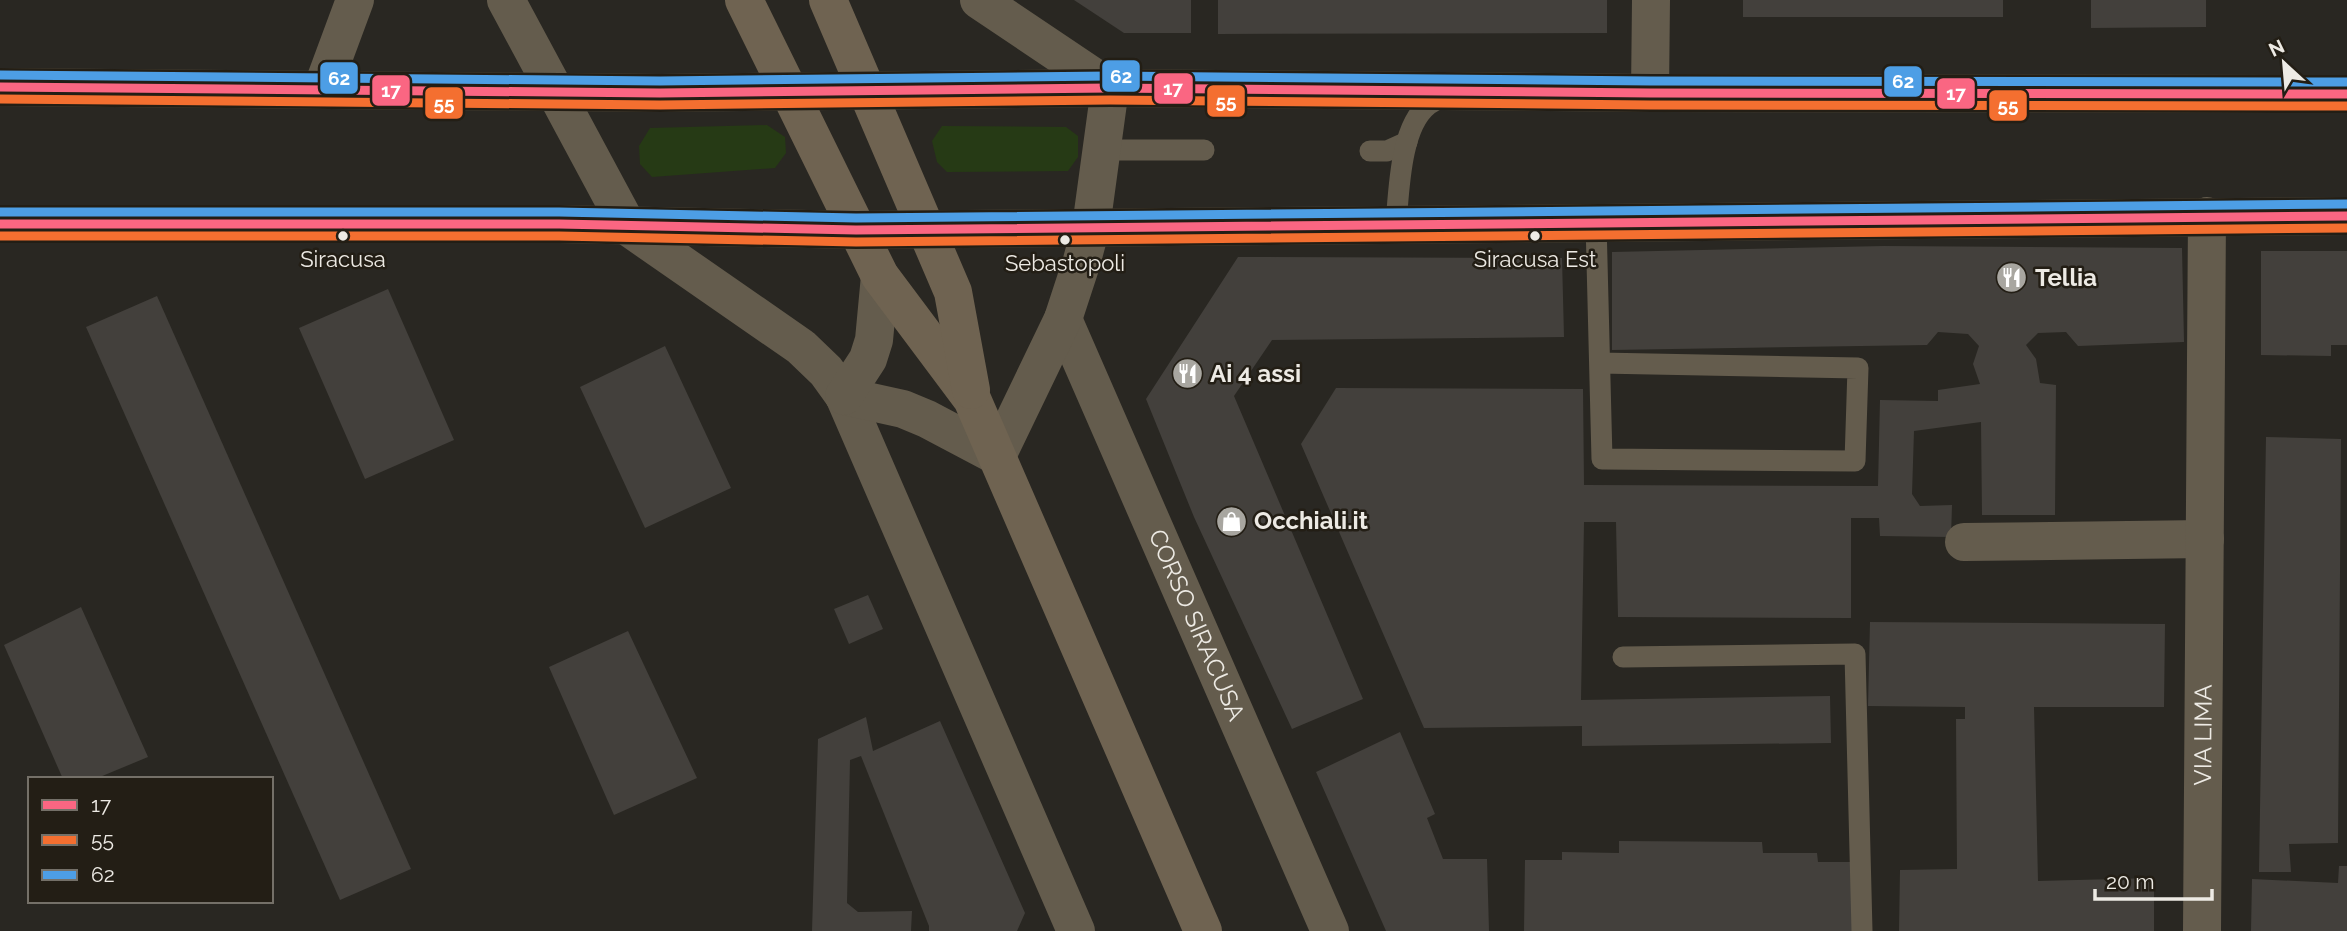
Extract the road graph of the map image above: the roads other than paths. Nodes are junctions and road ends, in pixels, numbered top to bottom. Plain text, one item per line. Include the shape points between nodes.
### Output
1 (355, 0) edge
2 (506, 0) edge
3 (744, 0) edge
4 (828, 0) edge
5 (979, 0) edge
6 (1651, 0) edge
7 (0, 87) edge
8 (1110, 88) junction
9 (322, 89) junction
10 (867, 89) junction
11 (787, 90) junction
12 (556, 92) junction
13 (1457, 92) junction
14 (1650, 93) junction
15 (2347, 94) edge
16 (1407, 142) junction
17 (1102, 150) junction
18 (1204, 150) dead end
19 (1370, 151) dead end
20 (2207, 216) junction
21 (2347, 216) edge
22 (1596, 222) junction
23 (0, 224) edge
24 (1396, 224) junction
25 (628, 227) junction
26 (1091, 227) junction
27 (928, 229) junction
28 (856, 230) junction
29 (880, 276) junction
30 (1063, 319) junction
31 (1600, 363) junction
32 (844, 396) junction
33 (972, 399) junction
34 (997, 456) junction
35 (2205, 539) junction
36 (1964, 542) dead end
37 (1623, 657) dead end
38 (1076, 931) edge
39 (1203, 931) edge
40 (1330, 931) edge
41 (1862, 931) edge
42 (2203, 931) edge

1 - 9 street
2 - 12 street
3 - 11 main road
4 - 10 main road
5 - 8 street
6 - 14 street
7 - 9 main road
8 - 10 main road
8 - 13 main road
8 - 17 street
9 - 12 main road
10 - 11 main road
10 - 27 main road
11 - 12 main road
11 - 28 main road
12 - 25 street
13 - 14 main road
13 - 16 lane via 1427,105
14 - 15 main road
16 - 19 lane via 1387,151
16 - 24 lane
17 - 18 lane
17 - 26 street
20 - 21 main road
20 - 22 main road
20 - 35 street, VIA LIMA
22 - 24 main road
22 - 31 lane
23 - 25 main road
24 - 26 main road
25 - 28 main road
25 - 32 street via 801,347
26 - 27 main road
26 - 30 street
27 - 28 main road
27 - 33 main road via 953,292
28 - 29 main road
29 - 32 street via 874,341
29 - 33 main road
30 - 34 street
30 - 40 street, CORSO SIRACUSA
31 - 31 lane via 1602,459 1856,461 1858,368
32 - 34 street via 903,409
32 - 38 street
33 - 34 main road
34 - 39 main road
35 - 36 street
35 - 42 street, VIA LIMA
37 - 41 lane via 1855,654

